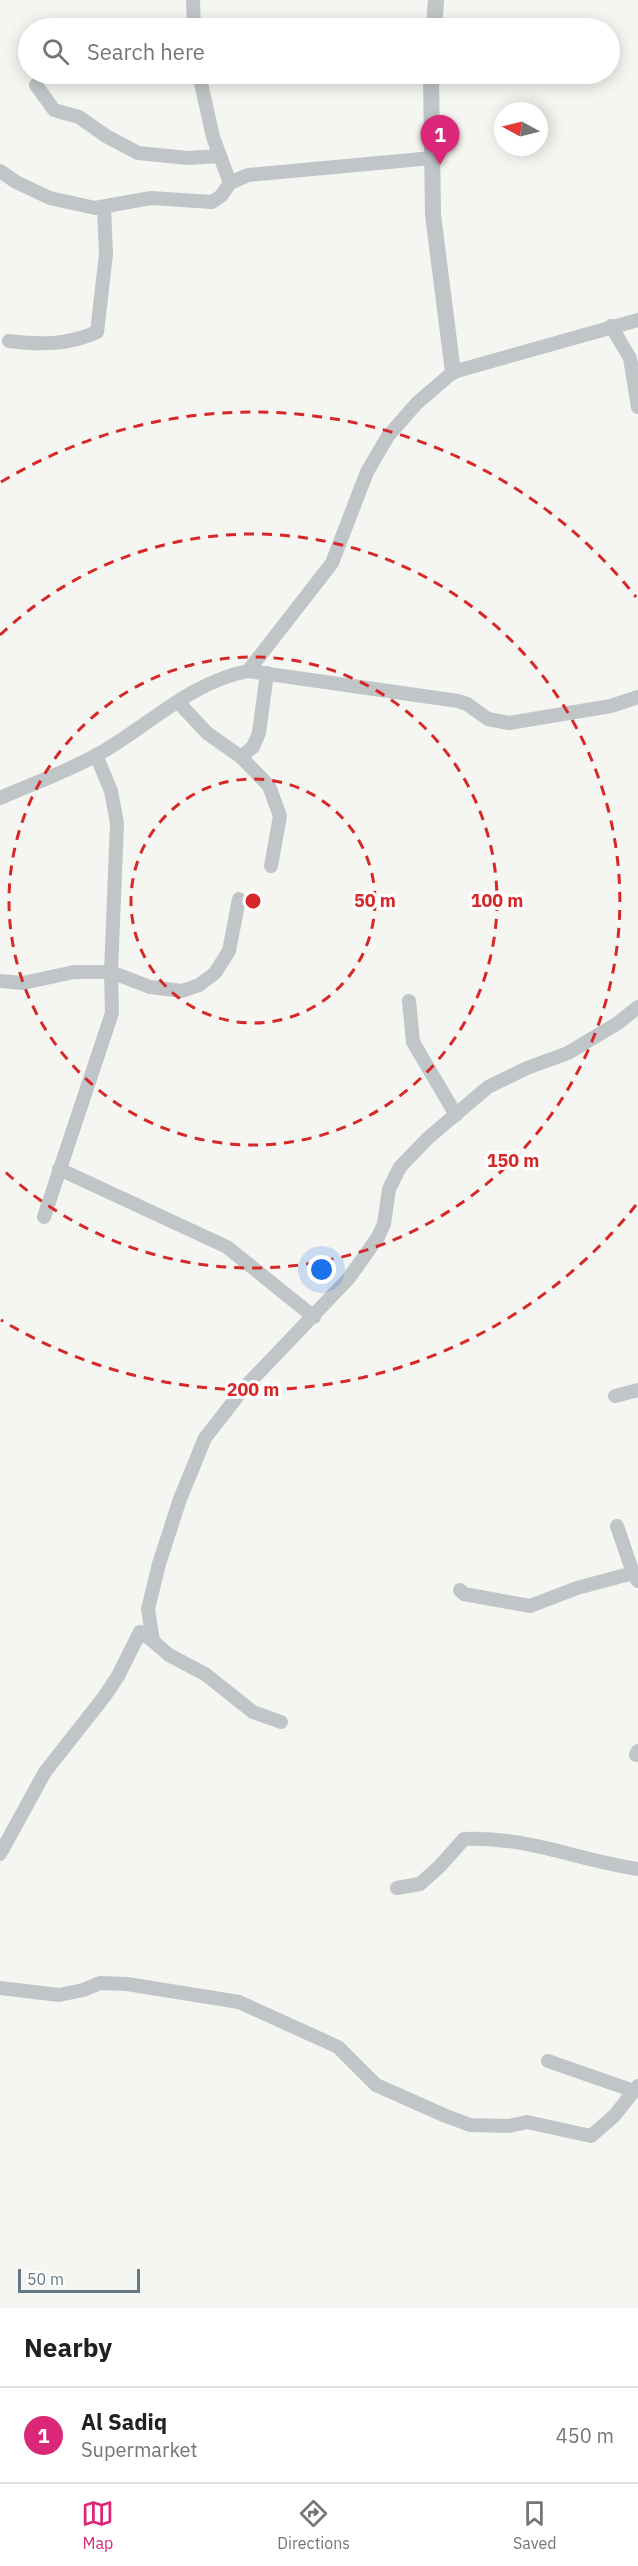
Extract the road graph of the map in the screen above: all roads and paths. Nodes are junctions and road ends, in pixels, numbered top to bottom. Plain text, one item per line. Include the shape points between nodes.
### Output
1 (193, 0) edge
2 (436, 0) edge
3 (194, 18) edge
4 (435, 18) edge
5 (36, 84) dead end
6 (201, 84) edge
7 (431, 84) edge
8 (220, 156) junction
9 (432, 158) junction
10 (0, 171) edge
11 (230, 183) junction
12 (104, 208) junction
13 (638, 320) edge
14 (611, 326) junction
15 (9, 341) dead end
16 (453, 372) junction
17 (638, 407) edge
18 (248, 671) junction
19 (267, 673) junction
20 (638, 697) edge
21 (178, 702) junction
22 (96, 755) junction
23 (241, 757) junction
24 (0, 798) edge
25 (271, 866) dead end
26 (239, 899) dead end
27 (111, 972) junction
28 (0, 981) edge
29 (409, 1001) dead end
30 (638, 1007) edge
31 (456, 1115) junction
32 (59, 1169) junction
33 (44, 1217) dead end
34 (314, 1317) junction
35 (638, 1390) edge
36 (615, 1396) dead end
37 (617, 1526) dead end
38 (635, 1577) edge
39 (460, 1590) dead end
40 (145, 1619) dead end
41 (153, 1641) junction
42 (281, 1722) dead end
43 (0, 1854) edge
44 (638, 1869) edge
45 (397, 1888) dead end
46 (0, 1988) edge
47 (548, 2061) dead end
48 (636, 2089) edge

1 - 3 street
2 - 4 street
5 - 8 street via 54,110 79,117 138,153 188,158
6 - 8 street
7 - 9 street
8 - 11 street
9 - 11 street via 248,175
9 - 16 street via 433,215
10 - 12 street via 50,198
11 - 12 street via 212,202 151,198
12 - 15 street via 106,254 98,332 78,341 42,345
13 - 14 street
14 - 16 street
14 - 17 street via 630,358
16 - 18 street via 417,403 388,436 367,472 332,562
18 - 19 street
18 - 21 street via 210,681
19 - 20 street via 458,701 498,723 611,706
19 - 23 street via 259,733 253,747
21 - 22 street
21 - 23 street via 207,733
22 - 24 street
22 - 27 street via 111,791 117,823
23 - 25 street via 269,786 280,816
26 - 27 street via 229,951 215,973 199,985 182,991 150,987
27 - 28 street via 74,972 23,983
27 - 32 street via 109,1026
29 - 31 street via 413,1042
30 - 31 street via 568,1053 488,1087
31 - 34 street via 400,1167 389,1189 378,1237
32 - 33 street
32 - 34 street via 228,1247
34 - 41 street via 244,1388 205,1438 159,1564 148,1609
35 - 36 street
37 - 38 street
38 - 39 street via 577,1588 530,1606 464,1594
40 - 41 street
41 - 42 street via 205,1674 253,1712
41 - 43 street via 140,1632 104,1697 45,1772
44 - 45 street via 526,1842 464,1839 420,1884
46 - 48 street via 59,1995 100,1983 127,1984 239,2002 338,2047 376,2085 471,2125 509,2126 527,2122 591,2136
47 - 48 street

